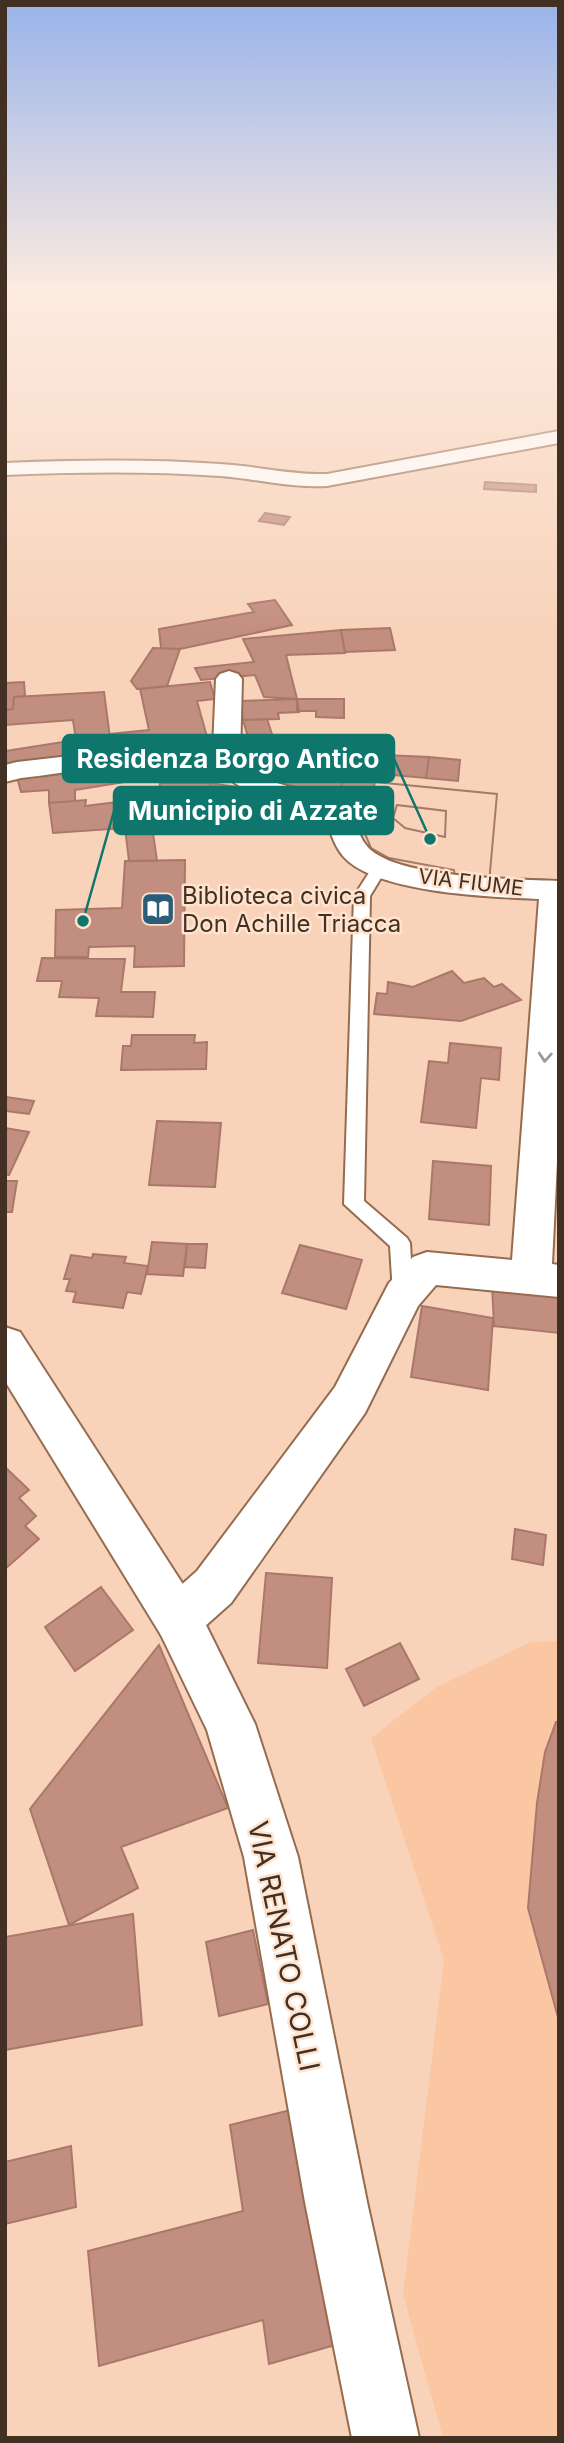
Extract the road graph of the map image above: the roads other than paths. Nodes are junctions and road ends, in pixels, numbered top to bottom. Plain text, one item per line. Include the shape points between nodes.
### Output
1 (559, 437) edge
2 (5, 469) edge
3 (229, 679) dead end
4 (226, 758) junction
5 (5, 774) edge
6 (379, 867) junction
7 (557, 891) edge
8 (545, 1279) edge
9 (403, 1295) junction
10 (5, 1344) edge
11 (178, 1619) junction
12 (386, 2438) edge

1 - 2 street via 327,480 296,481 222,470
3 - 4 street
4 - 5 street via 131,757
4 - 6 street, VIA FIUME via 234,772 250,784 337,807 354,850
6 - 7 street, VIA FIUME via 433,881
6 - 9 lane via 362,896 354,1204 400,1243
7 -> 8 street
8 - 9 street via 427,1268
9 - 11 street via 350,1400 214,1587
10 - 11 street, VIA RENATO COLLI
11 - 12 street, VIA RENATO COLLI via 230,1724 271,1857

